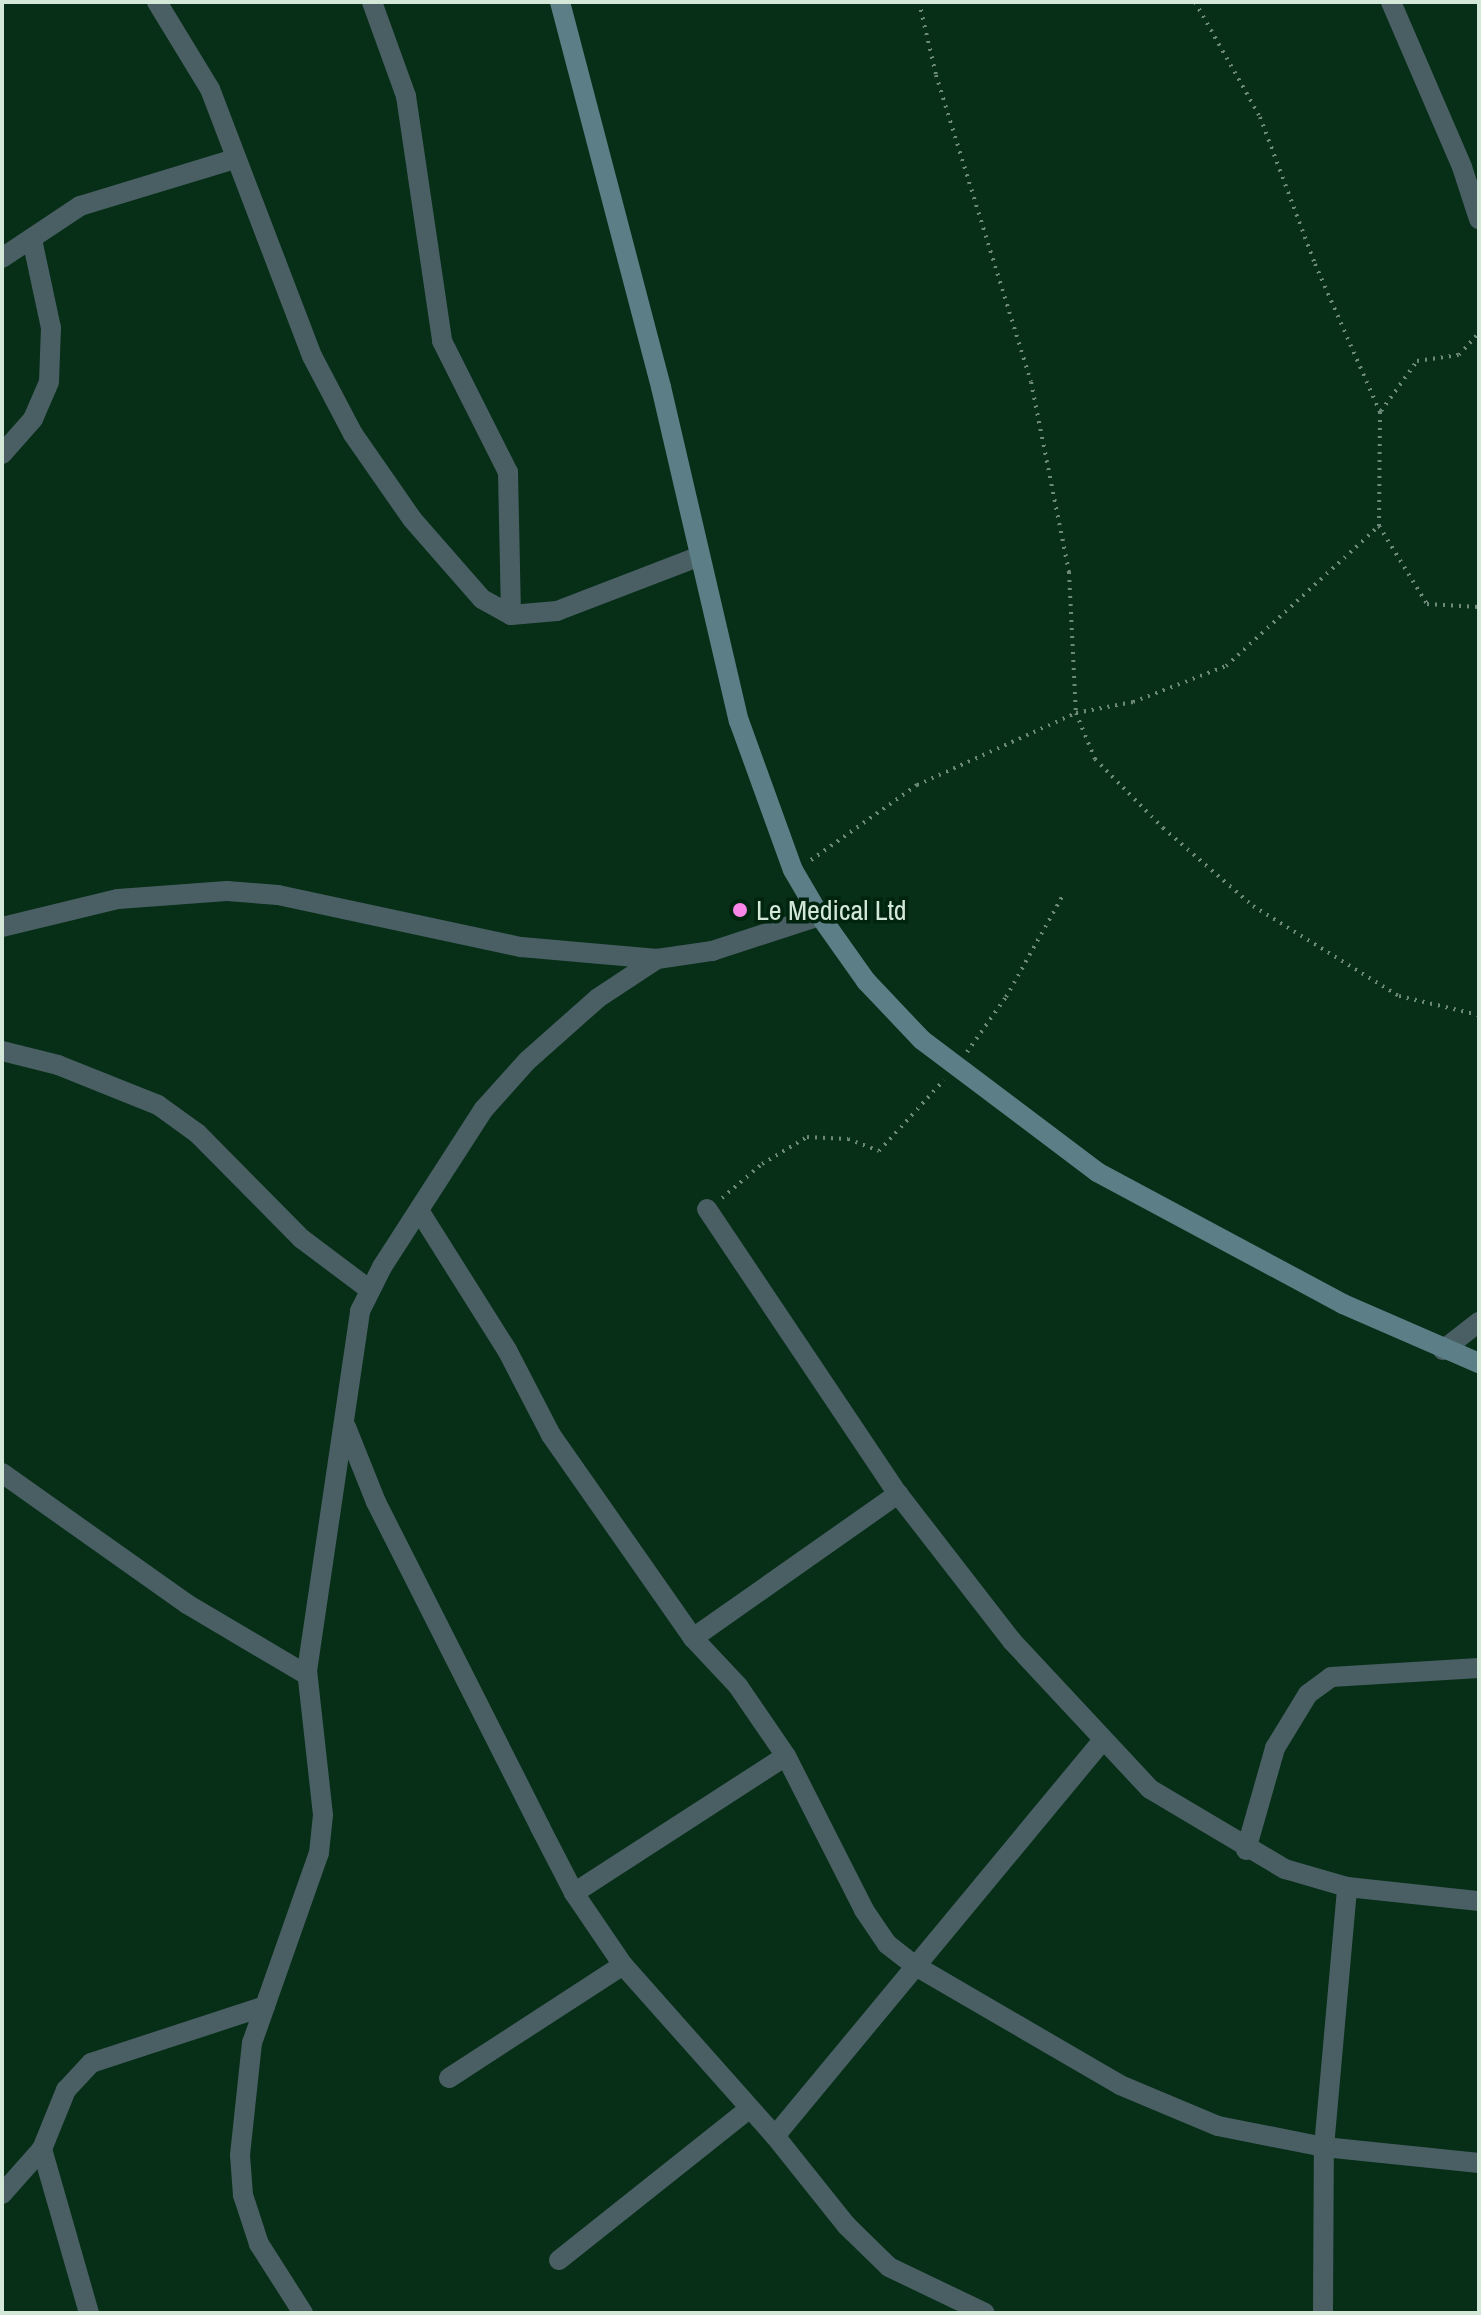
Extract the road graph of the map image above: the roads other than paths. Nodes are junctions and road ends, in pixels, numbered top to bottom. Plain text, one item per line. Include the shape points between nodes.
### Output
1 (157, 2) edge
2 (372, 2) edge
3 (560, 2) edge
4 (1391, 2) edge
5 (235, 159) junction
6 (1479, 219) edge
7 (32, 239) junction
8 (2, 258) edge
9 (2, 454) edge
10 (700, 556) junction
11 (511, 615) junction
12 (820, 916) junction
13 (2, 927) edge
14 (657, 959) junction
15 (2, 1051) edge
16 (707, 1209) road end
17 (420, 1212) junction
18 (370, 1290) junction
19 (1479, 1322) edge
20 (1443, 1350) junction
21 (1479, 1363) edge
22 (346, 1425) junction
23 (2, 1473) edge
24 (898, 1494) junction
25 (693, 1638) junction
26 (1479, 1668) edge
27 (307, 1675) junction
28 (1103, 1740) junction
29 (786, 1756) junction
30 (1246, 1850) junction
31 (1347, 1887) junction
32 (574, 1893) junction
33 (1479, 1901) edge
34 (623, 1965) junction
35 (914, 1965) junction
36 (265, 2006) junction
37 (449, 2078) dead end
38 (749, 2109) junction
39 (775, 2136) junction
40 (1324, 2147) junction
41 (42, 2149) junction
42 (1479, 2163) edge
43 (2, 2194) edge
44 (559, 2260) dead end
45 (89, 2313) edge
46 (303, 2313) edge
47 (985, 2313) edge
48 (1323, 2313) edge

1 - 5 street via 210,89
2 - 11 street via 406,96 442,341 508,472
3 - 10 main road
4 - 6 street via 1457,154
5 - 7 street via 80,206
5 - 11 street via 312,356 353,434 422,531 482,599
7 - 8 street
7 - 9 street via 51,328 49,382 33,419
10 - 11 street via 557,611
10 - 12 main road via 739,721 793,870
12 - 14 street via 712,951
12 - 20 main road via 866,981 956,1067 1097,1172 1343,1304
13 - 14 street via 118,899 227,891 278,895 521,947
14 - 17 street via 598,998 527,1061 484,1109
15 - 18 street via 58,1065 158,1105 197,1133 302,1239
16 - 24 street
17 - 18 street
17 - 25 street via 507,1350 551,1435
18 - 22 street via 356,1336
19 - 20 street
20 - 21 main road
22 - 27 street
22 - 32 street via 376,1502
23 - 27 street via 187,1604
24 - 25 street
24 - 28 street via 1012,1641
25 - 29 street via 738,1686
26 - 30 street via 1331,1677 1308,1694 1275,1748
27 - 36 street via 323,1815 319,1853
28 - 30 street via 1150,1789
28 - 35 street
29 - 32 street
29 - 35 street via 864,1910 887,1944
30 - 31 street via 1285,1869
31 - 33 street
31 - 40 street
32 - 34 street
34 - 37 street
34 - 38 street
35 - 39 street
35 - 40 street via 1120,2085 1218,2126
36 - 41 street via 91,2063 66,2090
36 - 46 street via 244,2092 243,2195 265,2256
38 - 39 street
38 - 44 street
39 - 47 street via 846,2225 889,2267 930,2292
40 - 42 street
40 - 48 street
41 - 43 street
41 - 45 street

